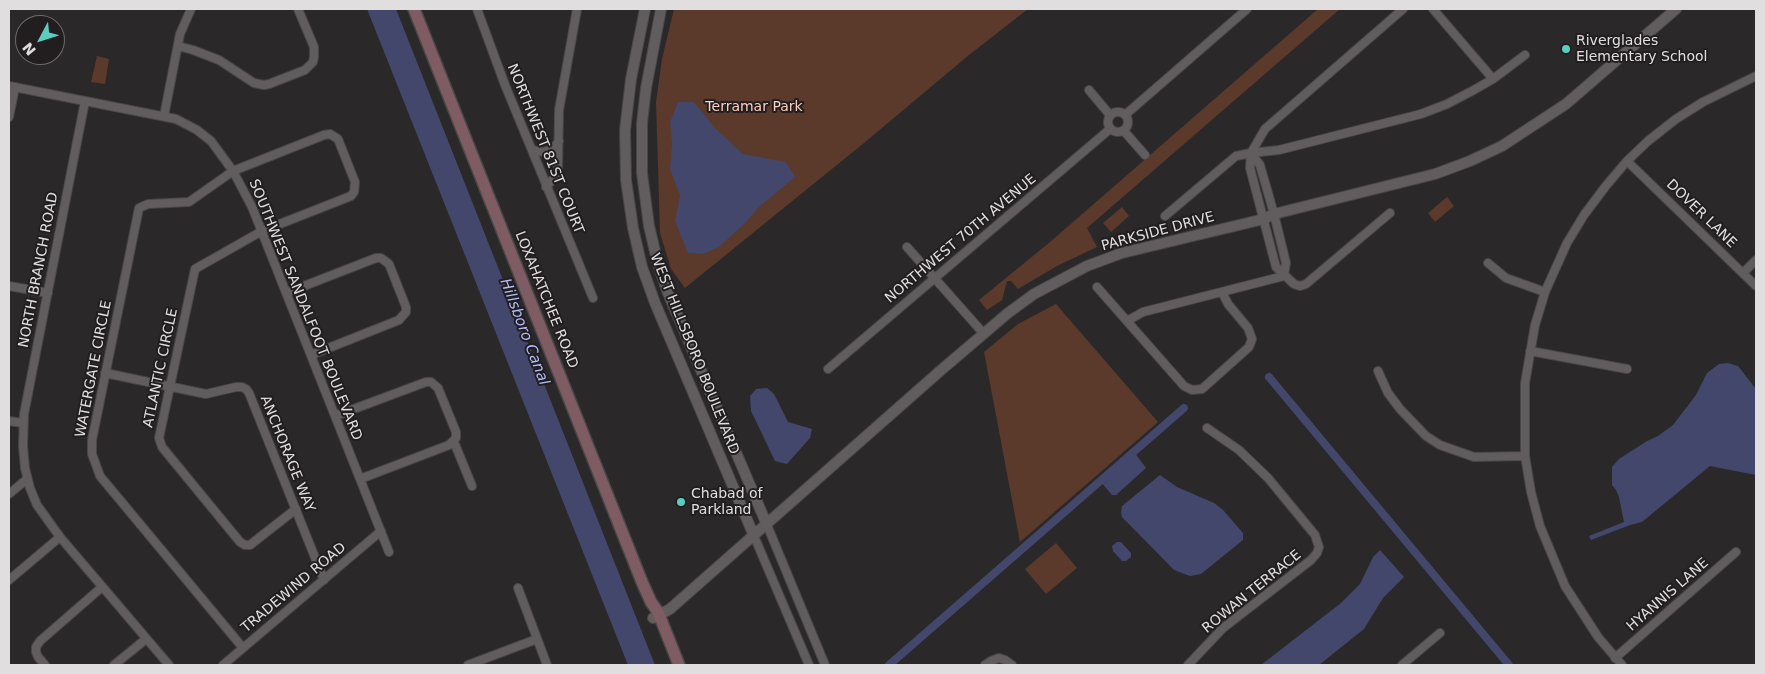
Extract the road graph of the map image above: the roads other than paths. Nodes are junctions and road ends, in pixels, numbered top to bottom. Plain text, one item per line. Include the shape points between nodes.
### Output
1 (191, 9) edge
2 (298, 9) edge
3 (414, 9) edge
4 (476, 9) edge
5 (577, 9) edge
6 (645, 9) edge
7 (661, 9) edge
8 (1247, 9) edge
9 (1403, 9) edge
10 (1434, 9) edge
11 (1676, 9) edge
12 (178, 46) junction
13 (1525, 55) dead end
14 (1756, 76) edge
15 (1493, 78) junction
16 (12, 87) edge
17 (1089, 90) dead end
18 (85, 101) junction
19 (1110, 115) junction
20 (1125, 115) junction
21 (164, 116) junction
22 (9, 117) edge
23 (1110, 129) junction
24 (1124, 131) junction
25 (559, 141) junction
26 (532, 150) junction
27 (1251, 153) junction
28 (1145, 154) dead end
29 (1627, 161) junction
30 (233, 171) junction
31 (1263, 176) junction
32 (1253, 178) junction
33 (546, 187) junction
34 (1390, 213) dead end
35 (1166, 216) dead end
36 (1269, 217) junction
37 (262, 231) junction
38 (907, 247) dead end
39 (1284, 257) junction
40 (1275, 259) junction
41 (1756, 260) edge
42 (1488, 263) dead end
43 (1743, 273) junction
44 (1284, 276) junction
45 (934, 278) junction
46 (9, 286) edge
47 (1756, 286) edge
48 (1097, 287) dead end
49 (1222, 292) junction
50 (1545, 292) junction
51 (48, 293) junction
52 (286, 293) junction
53 (593, 298) dead end
54 (1127, 320) junction
55 (984, 334) junction
56 (1530, 351) junction
57 (311, 355) junction
58 (828, 369) dead end
59 (1627, 369) dead end
60 (1378, 371) dead end
61 (105, 373) junction
62 (170, 387) junction
63 (335, 416) junction
64 (9, 420) edge
65 (23, 424) junction
66 (1208, 428) dead end
67 (454, 442) junction
68 (1525, 456) junction
69 (28, 479) junction
70 (360, 479) junction
71 (472, 486) dead end
72 (9, 494) edge
73 (296, 509) junction
74 (767, 525) junction
75 (381, 531) junction
76 (754, 536) junction
77 (60, 537) junction
78 (389, 552) dead end
79 (1736, 552) dead end
80 (9, 580) edge
81 (324, 580) junction
82 (102, 587) junction
83 (518, 588) dead end
84 (656, 616) junction
85 (1440, 633) dead end
86 (146, 639) junction
87 (537, 639) junction
88 (243, 648) junction
89 (1615, 658) junction
90 (44, 665) edge
91 (114, 665) edge
92 (169, 665) edge
93 (223, 665) edge
94 (468, 665) edge
95 (548, 665) edge
96 (671, 665) edge
97 (679, 665) edge
98 (809, 665) edge
99 (825, 665) edge
100 (984, 665) edge
101 (1012, 665) edge
102 (1188, 665) edge
103 (1402, 665) edge
104 (1622, 665) edge

1 - 12 street
2 - 12 street via 314,48 314,59 305,70 269,84 258,85 219,60
3 - 84 main road, LOXAHATCHEE ROAD
4 - 26 street, NORTHWEST 81ST COURT
5 - 25 street via 559,110
6 - 76 street, WEST HILLSBORO BOULEVARD via 625,130 626,180 635,242 655,303
7 - 74 street, WEST HILLSBORO BOULEVARD via 642,123 642,173 649,226 668,293
8 - 20 street
9 - 27 street via 1265,129
10 - 15 street
11 - 36 street, PARKSIDE DRIVE via 1578,94 1543,121 1502,146 1435,174
12 - 21 street
13 - 15 street
14 - 29 street via 1676,119
15 - 27 street via 1447,104 1421,114 1279,150
16 - 18 street, SOUTHWEST SANDALFOOT BOULEVARD
16 - 22 street
17 - 19 street
18 - 21 street, SOUTHWEST SANDALFOOT BOULEVARD
18 - 51 street, NORTH BRANCH ROAD
19 - 20 street via 1116,112
19 - 23 street via 1107,124
20 - 24 street via 1128,121
21 - 30 street, SOUTHWEST SANDALFOOT BOULEVARD via 187,124 207,137
23 - 24 street
23 - 45 street, NORTHWEST 70TH AVENUE
24 - 28 street
25 - 26 street via 543,152
25 - 33 street via 558,168
26 - 33 street, NORTHWEST 81ST COURT
27 - 31 street
27 - 32 street
27 - 35 street via 1236,156
29 - 43 street, DOVER LANE
29 - 50 street via 1584,215 1567,243
30 - 37 street, SOUTHWEST SANDALFOOT BOULEVARD
30 - 37 street, ATLANTIC CIRCLE via 324,135 334,135 338,139 355,182 351,196
30 - 61 street, WATERGATE CIRCLE via 189,202 148,204 139,208
31 - 32 street
31 - 36 street
32 - 36 street
33 - 53 street, NORTHWEST 81ST COURT
34 - 44 street via 1306,284 1294,284
36 - 39 street
36 - 40 street
36 - 55 street, PARKSIDE DRIVE via 1122,253 1087,266 1034,294
37 - 52 street, SOUTHWEST SANDALFOOT BOULEVARD
37 - 62 street, ATLANTIC CIRCLE via 195,270
38 - 45 street
39 - 40 street
39 - 44 street
40 - 44 street via 1276,267
41 - 43 street
42 - 50 street via 1506,278
43 - 47 street, DOVER LANE
44 - 49 street
45 - 55 street
45 - 58 street, NORTHWEST 70TH AVENUE
46 - 51 street
48 - 54 street
49 - 54 street via 1143,312
49 - 54 street via 1248,328 1252,339 1249,347 1202,389 1192,390 1184,386
50 - 56 street
51 - 65 street, NORTH BRANCH ROAD
52 - 57 street, SOUTHWEST SANDALFOOT BOULEVARD
52 - 57 street via 382,258 386,260 406,307 403,317
55 - 74 street, PARKSIDE DRIVE
56 - 59 street
56 - 68 street via 1525,383
57 - 63 street, SOUTHWEST SANDALFOOT BOULEVARD
60 - 68 street via 1400,409 1426,436 1440,445 1474,457
61 - 62 street, ANCHORAGE WAY
61 - 88 street, WATERGATE CIRCLE via 92,448 100,476
62 - 73 street, ANCHORAGE WAY via 206,394 236,387 246,389
62 - 73 street, ATLANTIC CIRCLE via 159,438 162,447 240,542 250,545
63 - 67 street via 430,382 438,388 456,432
63 - 70 street, SOUTHWEST SANDALFOOT BOULEVARD
64 - 65 street
65 - 69 street, NORTH BRANCH ROAD
66 - 102 street, ROWAN TERRACE via 1268,478 1315,534 1319,546 1311,560 1224,628
67 - 70 street
67 - 71 street
68 - 89 street via 1540,526 1554,563 1582,614
69 - 72 street
69 - 77 street, NORTH BRANCH ROAD via 38,505
70 - 75 street, SOUTHWEST SANDALFOOT BOULEVARD
73 - 81 street, ANCHORAGE WAY
74 - 76 street, PARKSIDE DRIVE
74 - 99 street, WEST HILLSBORO BOULEVARD
75 - 78 street, SOUTHWEST SANDALFOOT BOULEVARD
75 - 81 street, TRADEWIND ROAD
76 - 84 street, PARKSIDE DRIVE via 670,609
76 - 98 street, WEST HILLSBORO BOULEVARD
77 - 80 street
77 - 82 street, NORTH BRANCH ROAD
79 - 89 street, HYANNIS LANE
81 - 88 street, TRADEWIND ROAD
82 - 86 street, NORTH BRANCH ROAD
82 - 90 street via 40,641 36,652
83 - 87 street
84 - 96 main road, LOXAHATCHEE ROAD
84 - 97 main road, LOXAHATCHEE ROAD
85 - 103 street
86 - 91 street
86 - 92 street, NORTH BRANCH ROAD
87 - 94 street
87 - 95 street
88 - 93 street, TRADEWIND ROAD
89 - 104 street
100 - 101 street via 999,658

